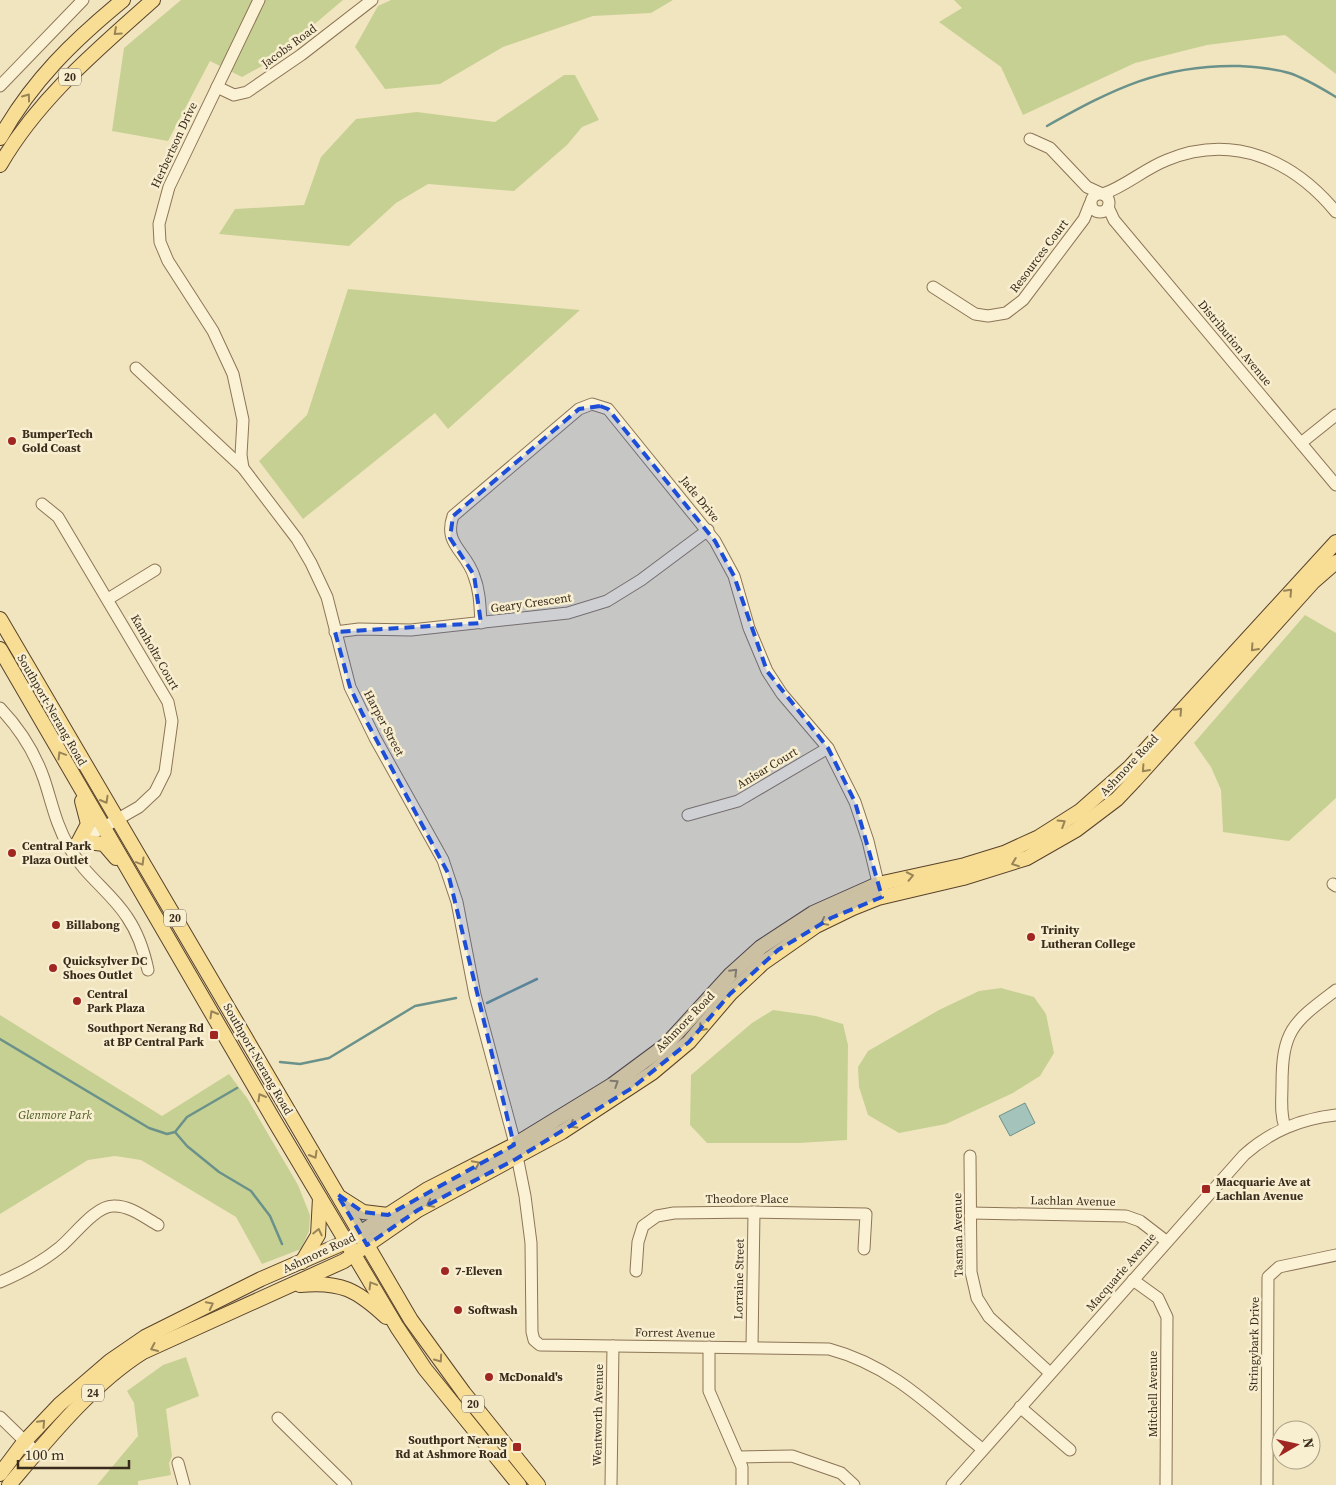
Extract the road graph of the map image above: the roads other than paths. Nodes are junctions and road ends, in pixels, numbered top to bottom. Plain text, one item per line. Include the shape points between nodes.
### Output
1 (83, 0) edge
2 (123, 0) edge
3 (153, 0) edge
4 (259, 0) edge
5 (372, 0) edge
6 (0, 86) edge
7 (217, 87) junction
8 (0, 138) edge
9 (1030, 139) dead end
10 (0, 165) edge
11 (1100, 203) junction
12 (1336, 212) edge
13 (933, 287) dead end
14 (136, 368) dead end
15 (1336, 415) edge
16 (1301, 443) junction
17 (242, 468) junction
18 (1336, 485) edge
19 (42, 504) dead end
20 (708, 530) junction
21 (1336, 542) edge
22 (1336, 562) edge
23 (156, 570) dead end
24 (108, 599) junction
25 (0, 619) edge
26 (481, 623) junction
27 (335, 632) junction
28 (0, 648) edge
29 (0, 708) edge
30 (828, 748) junction
31 (78, 782) junction
32 (688, 815) dead end
33 (110, 823) junction
34 (74, 844) junction
35 (128, 868) junction
36 (880, 891) junction
37 (148, 970) dead end
38 (1336, 990) edge
39 (1336, 1115) edge
40 (1286, 1127) junction
41 (515, 1152) junction
42 (970, 1156) dead end
43 (336, 1194) junction
44 (320, 1197) junction
45 (754, 1212) junction
46 (971, 1213) junction
47 (390, 1222) junction
48 (158, 1225) dead end
49 (363, 1240) junction
50 (1166, 1241) junction
51 (346, 1242) junction
52 (864, 1249) dead end
53 (354, 1255) junction
54 (1336, 1255) edge
55 (301, 1262) junction
56 (378, 1264) junction
57 (636, 1271) dead end
58 (1136, 1276) junction
59 (0, 1282) edge
60 (292, 1286) junction
61 (397, 1327) junction
62 (613, 1346) junction
63 (709, 1347) junction
64 (752, 1347) junction
65 (1050, 1373) junction
66 (1020, 1407) junction
67 (0, 1418) edge
68 (278, 1418) dead end
69 (24, 1442) junction
70 (982, 1449) junction
71 (1070, 1450) dead end
72 (37, 1453) junction
73 (738, 1457) junction
74 (178, 1463) dead end
75 (0, 1474) edge
76 (957, 1483) edge
77 (9, 1485) edge
78 (184, 1485) edge
79 (346, 1485) edge
80 (520, 1485) edge
81 (538, 1485) edge
82 (612, 1485) edge
83 (742, 1485) edge
84 (854, 1485) edge
85 (1166, 1485) edge
86 (1267, 1485) edge

1 - 6 street
8 -> 2 main road, 20 via 51,64
3 -> 10 main road, 20 via 77,69 40,108 21,130
4 - 7 street, Herbertson Drive
5 - 7 street, Jacobs Road via 247,92 234,94
7 - 17 street, Herbertson Drive via 169,187 159,224 160,242 168,262 225,352 239,393 244,430
9 - 11 street, Distribution Avenue via 1050,148
11 - 12 street via 1170,159 1200,152 1232,151 1282,164 1312,185
11 - 13 street, Resources Court via 1084,219 1023,300 1010,311 981,316
11 - 16 street, Distribution Avenue
14 - 17 street, Harper Street
15 - 16 street
16 - 18 street, Distribution Avenue
17 - 27 street, Harper Street via 297,539 311,563 326,597
19 - 24 street, Kamholtz Court via 58,517
20 - 26 street, Geary Crescent via 607,601 568,614
20 - 26 street, Jade Drive via 608,409 592,404 579,409 453,516 448,528 450,538 474,575
20 - 30 street, Jade Drive via 734,576 749,628 767,671 782,694
36 -> 21 main road, Ashmore Road via 1004,853 1039,837 1080,812 1130,767
22 -> 36 main road, Ashmore Road via 1313,582 1135,780 1096,815 1051,845 1006,866 963,878
23 - 24 street
24 - 33 street, Kamholtz Court via 168,702 172,716 165,772 155,792 138,807
25 -> 33 main road, Southport-Nerang Road / 20
26 - 27 street, Geary Crescent via 410,630
27 - 41 street, Harper Street via 350,688 448,873
31 -> 28 main road, Southport-Nerang Road / 20
29 - 34 street via 20,731 36,761 56,822
30 - 32 street, Anisar Court via 738,801
30 - 36 street, Jade Drive via 855,802
31 - 33 main road, Southport-Nerang Road / 20
31 - 34 main road via 88,820 87,828
33 - 34 street, Kamholtz Court
33 - 35 main road, Southport-Nerang Road / 20
33 -> 43 main road, Southport-Nerang Road / 20
34 - 35 main road via 104,844 120,864
34 - 37 street via 85,871 128,917 142,944
44 -> 35 main road, Southport-Nerang Road / 20
36 - 41 main road, Ashmore Road via 778,950 730,994 689,1042 652,1073 562,1132
38 - 40 street via 1296,1023 1285,1045 1282,1114
39 - 40 street, Macquarie Avenue
40 - 50 street, Macquarie Avenue via 1260,1141 1244,1155
41 - 47 main road, Ashmore Road via 418,1210
41 - 62 street, Forrest Avenue via 530,1230 534,1340 540,1345
42 - 46 street, Tasman Avenue
43 - 47 main road via 363,1212
43 - 49 main road, Southport-Nerang Road / 20
44 - 51 main road, Southport-Nerang Road / 20
55 -> 44 main road via 318,1235
45 - 52 street, Theodore Place via 866,1214
45 - 57 street, Theodore Place via 657,1216 643,1226
45 - 64 street, Lorraine Street
46 - 50 street, Lachlan Avenue via 1126,1216 1140,1221
46 - 65 street, Tasman Avenue via 971,1272 977,1298 989,1317
47 - 49 main road, Ashmore Road
47 - 56 main road
48 - 59 street via 124,1207 110,1205 97,1212 59,1248 22,1273
49 - 51 main road, Ashmore Road / 24
49 - 53 main road, Ashmore Road / 24
49 - 56 main road, Southport-Nerang Road / 20
50 - 58 street, Macquarie Avenue
51 - 53 main road, Southport-Nerang Road / 20
51 - 55 main road, Ashmore Road / 24
53 - 60 main road, Ashmore Road / 24
61 -> 53 main road, Southport-Nerang Road / 20
54 - 86 street, Stringybark Drive via 1279,1267 1268,1277
69 -> 55 main road, Ashmore Road / 24 via 94,1373 145,1337
56 -> 81 main road, Southport-Nerang Road / 20 via 411,1320 444,1366
58 - 65 street, Macquarie Avenue
58 - 85 street, Mitchell Avenue via 1159,1291 1167,1322
60 - 61 main road via 319,1284 345,1287 370,1303
60 -> 72 main road, Ashmore Road / 24 via 144,1352 125,1364 102,1383
61 - 80 main road, Southport-Nerang Road / 20 via 425,1369
62 - 63 street, Forrest Avenue
62 - 82 street, Wentworth Avenue
63 - 64 street, Forrest Avenue
63 - 73 street via 709,1391
64 - 70 street, Forrest Avenue via 829,1349 856,1356 894,1376
65 - 66 street, Macquarie Avenue
66 - 70 street, Macquarie Avenue
66 - 71 street
67 - 69 street
68 - 79 street
69 - 72 street
69 - 75 main road, Ashmore Road / 24
70 - 76 street, Macquarie Avenue
72 - 77 main road, Ashmore Road / 24
73 - 83 street via 742,1467
73 - 84 street via 792,1456 841,1473
74 - 78 street

